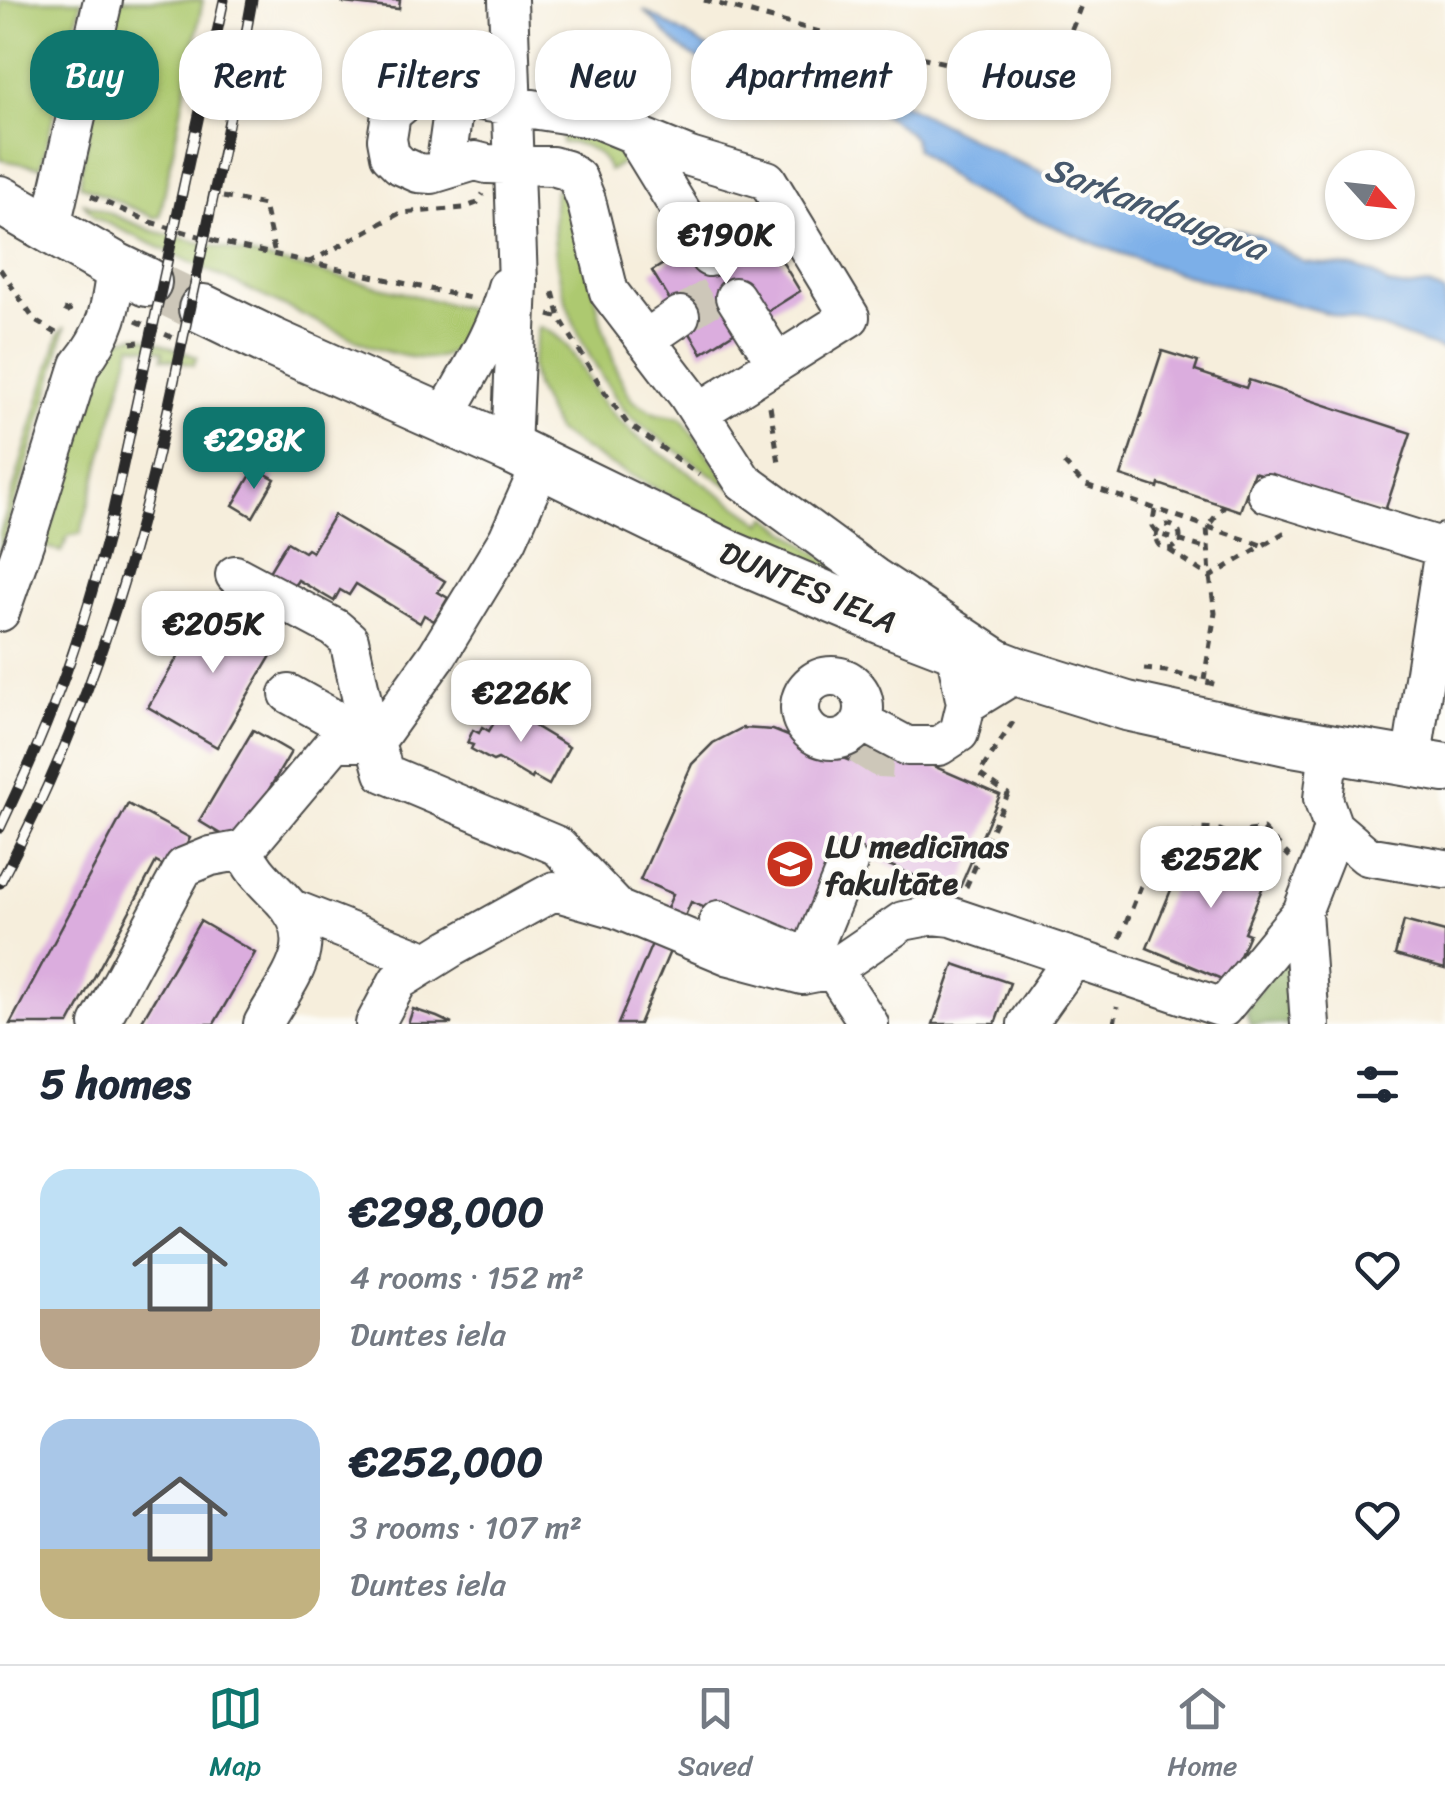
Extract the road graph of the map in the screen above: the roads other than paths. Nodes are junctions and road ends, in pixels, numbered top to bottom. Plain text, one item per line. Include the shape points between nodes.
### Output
1 (103, 0) edge
2 (508, 0) edge
3 (509, 30) edge
4 (515, 107) edge
5 (390, 120) edge
6 (452, 120) edge
7 (509, 120) edge
8 (633, 133) junction
9 (445, 168) junction
10 (502, 175) junction
11 (0, 200) edge
12 (50, 230) junction
13 (709, 257) dead end
14 (132, 274) joint
15 (734, 297) dead end
16 (510, 305) junction
17 (204, 309) tunnel mouth
18 (680, 316) tunnel mouth
19 (645, 340) junction
20 (770, 366) junction
21 (699, 412) junction
22 (444, 418) junction
23 (526, 456) junction
24 (1268, 493) dead end
25 (1444, 546) edge
26 (235, 576) dead end
27 (0, 612) edge
28 (955, 648) junction
29 (1018, 672) junction
30 (289, 694) dead end
31 (966, 704) junction
32 (857, 734) dead end
33 (375, 742) junction
34 (1329, 748) junction
35 (1428, 766) edge
36 (1333, 828) junction
37 (244, 850) junction
38 (848, 862) dead end
39 (1445, 869) edge
40 (292, 909) junction
41 (618, 909) junction
42 (1302, 912) junction
43 (719, 920) dead end
44 (428, 962) junction
45 (1091, 963) junction
46 (817, 972) junction
47 (1230, 1016) edge
48 (100, 1024) edge
49 (263, 1024) edge
50 (375, 1024) edge
51 (870, 1024) edge
52 (1027, 1024) edge
53 (1310, 1024) edge

1 - 12 street
2 - 3 street
4 - 8 street via 596,119
5 - 9 street via 390,155 400,165 432,174
6 - 9 street
7 - 10 street
8 - 13 street
8 - 20 street via 767,180 850,317
9 - 10 street via 475,161
10 - 16 street via 517,250
10 - 19 street via 552,166 577,178 609,292
11 - 12 main road
12 - 14 main road
14 - 27 street via 80,365
15 - 20 street
16 - 22 street
16 - 23 street
17 - 22 main road, DUNTES IELA
18 - 19 street
19 - 21 street
20 - 21 street
21 - 29 street via 743,481
22 - 23 main road, DUNTES IELA
23 - 28 main road, DUNTES IELA via 729,555
23 - 33 street via 508,539
24 - 25 street
25 - 35 street
26 - 33 street via 349,640
28 - 29 main road, DUNTES IELA
28 - 31 street
29 - 31 street
29 - 34 main road, DUNTES IELA via 1127,706
30 - 33 street
31 - 32 street via 959,733 939,746 904,749
33 - 37 street via 334,742
33 - 41 street via 384,773 558,846
34 - 35 main road, DUNTES IELA
34 - 36 street via 1323,799
36 - 39 street via 1367,856
36 - 42 street
37 - 40 street via 250,866
37 - 48 street via 184,867
38 - 46 street
40 - 44 street
40 - 49 street via 302,936 298,969
41 - 44 street via 554,891
41 - 46 street via 730,956
42 - 47 street
42 - 53 street
43 - 46 street via 796,952
44 - 50 street via 398,981
45 - 46 street via 934,916 903,921
45 - 47 street
45 - 52 street
46 - 51 street

